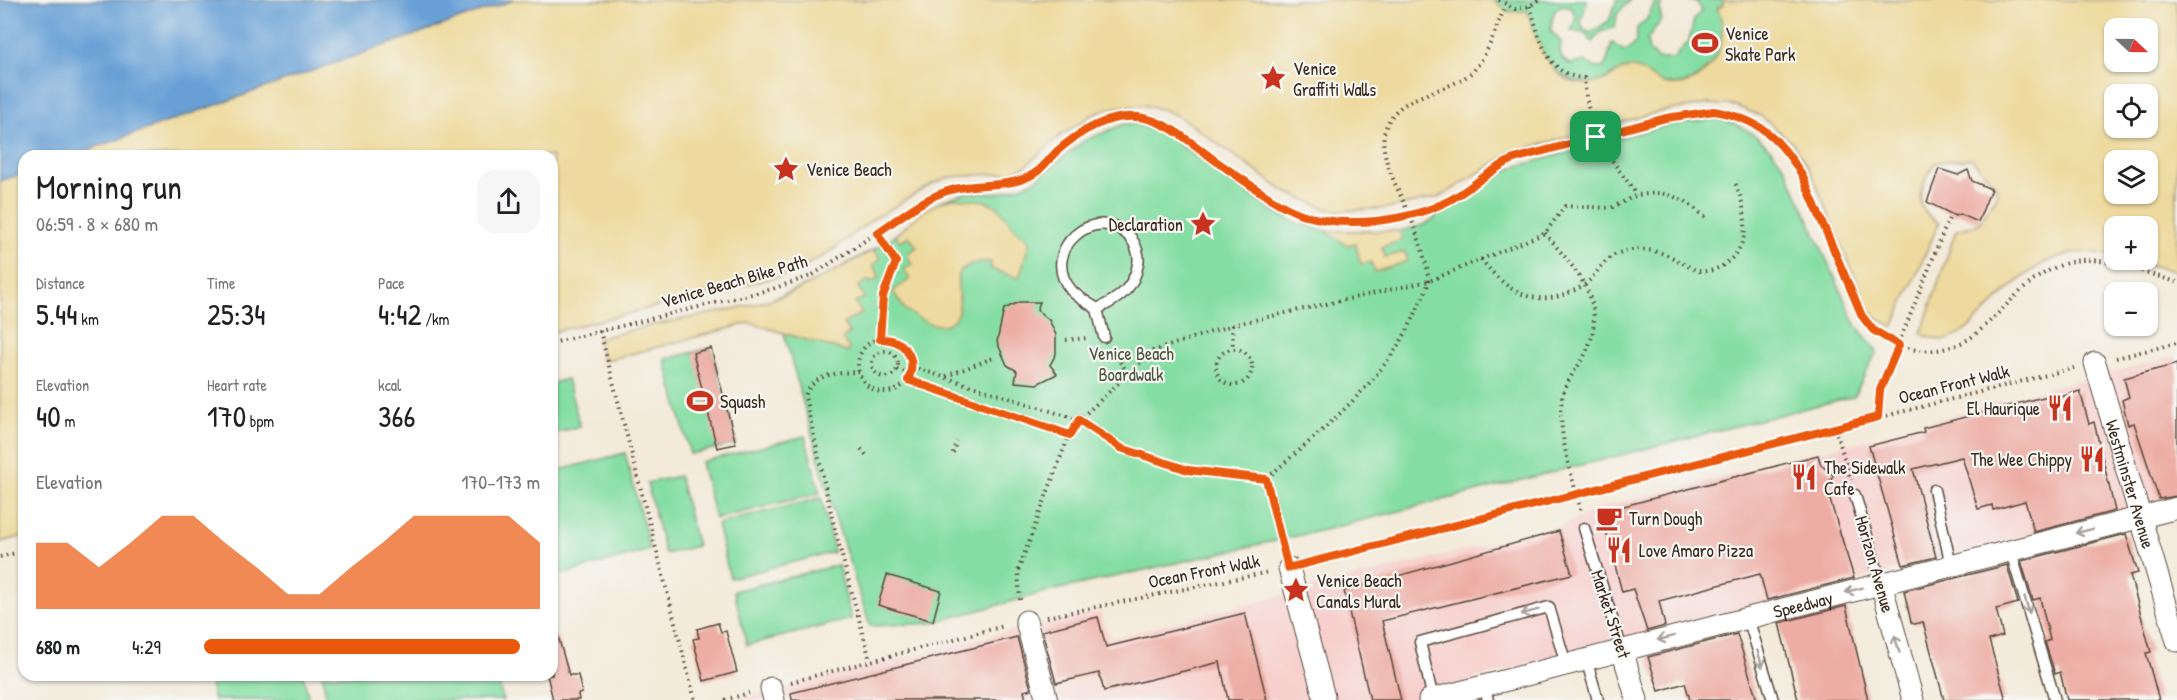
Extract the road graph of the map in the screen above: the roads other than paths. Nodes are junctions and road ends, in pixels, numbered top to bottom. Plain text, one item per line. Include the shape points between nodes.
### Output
1 (1097, 309) junction
2 (1104, 337) road end
3 (2095, 363) road end
4 (1934, 490) dead end
5 (1855, 495) road end
6 (2177, 507) edge
7 (2141, 516) junction
8 (1584, 528) dead end
9 (2010, 549) junction
10 (1951, 565) junction
11 (1288, 568) road end
12 (1881, 583) junction
13 (1748, 618) junction
14 (1026, 621) road end
15 (2177, 641) edge
16 (1622, 650) junction
17 (1576, 662) junction
18 (1486, 693) edge
19 (1324, 699) edge
20 (1047, 700) edge
21 (1431, 700) edge
22 (1598, 700) edge
23 (1637, 700) edge
24 (1773, 700) edge
25 (1913, 700) edge
26 (2055, 700) edge

1 - 1 lane via 1073,292 1061,268 1067,242 1082,229 1101,224 1125,232 1134,242 1139,258 1129,289 1116,301
1 - 2 lane
3 - 7 street, Westminster Avenue
4 - 10 lane
5 - 12 lane, Horizon Avenue
6 - 7 street, Speedway
7 -> 9 street, Speedway
7 - 15 street, Westminster Avenue
8 - 16 lane, Market Street
9 - 10 street, Speedway
9 -> 26 lane
10 - 12 street, Speedway
11 - 19 street
12 -> 13 street, Speedway
25 -> 12 street, Horizon Avenue
13 -> 16 street, Speedway
13 -> 24 lane
14 - 20 street
16 - 17 street, Speedway
16 - 23 street, Market Street
17 - 18 street, Speedway
17 -> 21 lane via 1549,607 1420,642
17 - 22 lane
18 - 21 street, Speedway

